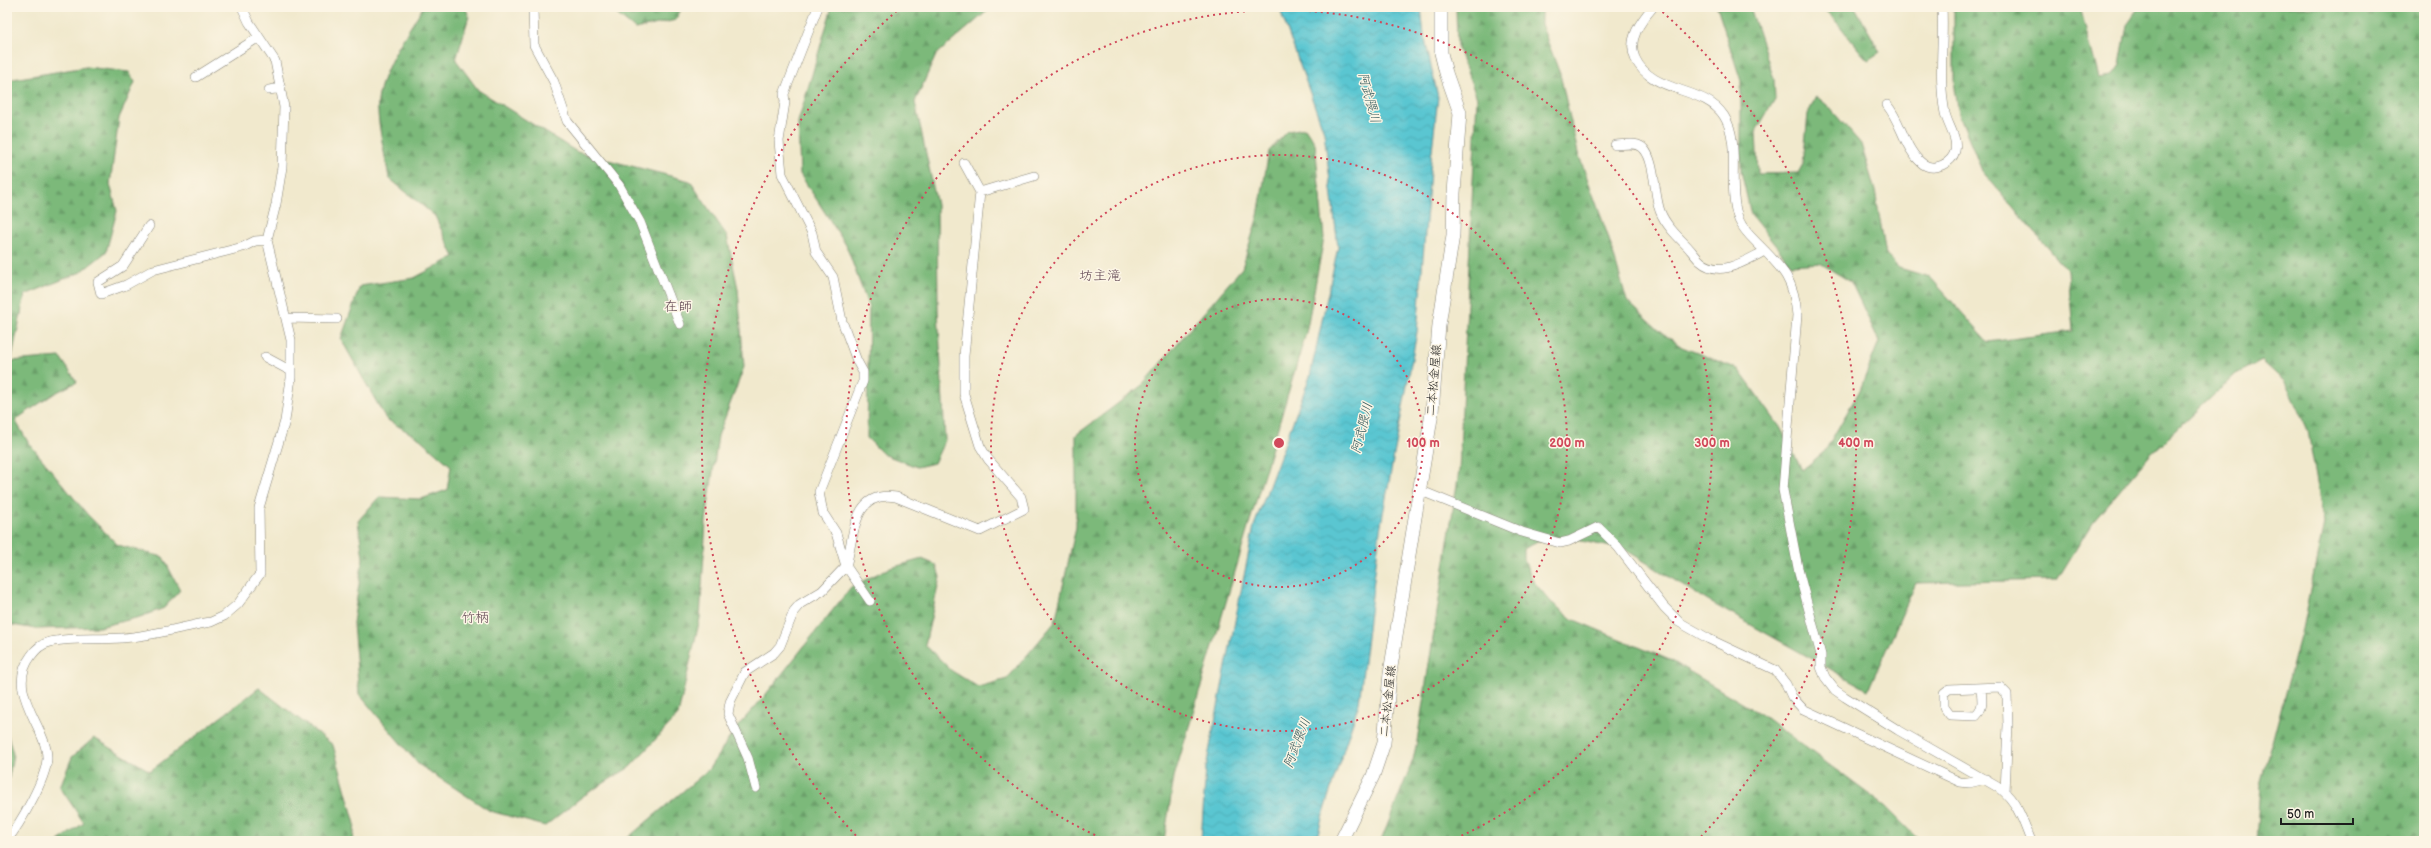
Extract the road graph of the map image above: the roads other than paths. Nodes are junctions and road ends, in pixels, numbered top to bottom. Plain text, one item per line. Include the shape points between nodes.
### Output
1 (242, 7) edge
2 (533, 7) edge
3 (818, 7) edge
4 (1440, 7) edge
5 (1653, 7) edge
6 (1942, 7) edge
7 (259, 36) junction
8 (196, 77) dead end
9 (281, 88) junction
10 (269, 90) dead end
11 (1887, 105) dead end
12 (1615, 145) dead end
13 (964, 163) dead end
14 (1034, 176) dead end
15 (980, 192) junction
16 (149, 226) dead end
17 (267, 240) junction
18 (1765, 251) junction
19 (287, 318) junction
20 (337, 319) dead end
21 (680, 324) dead end
22 (265, 357) dead end
23 (291, 371) junction
24 (1419, 490) junction
25 (846, 566) junction
26 (870, 601) dead end
27 (1981, 688) junction
28 (1986, 779) junction
29 (756, 788) dead end
30 (2005, 792) junction
31 (7, 840) edge
32 (1341, 841) edge
33 (2031, 841) edge

1 - 7 street
2 - 21 street via 534,46 554,82 567,121 619,185 640,222
3 - 25 street via 784,94 779,154 782,174 789,191 812,233 816,252 833,277 842,321 863,372 860,394 819,492 822,513 836,533
4 - 24 main road, 二本松金屋線 via 1441,53 1460,113 1453,235 1439,325 1432,412
5 - 18 street via 1642,21 1633,40 1633,54 1638,63 1655,79 1709,101 1724,116 1732,134 1733,197 1738,215 1745,230
6 - 11 street via 1945,114 1955,140 1955,150 1950,161 1932,166 1925,165 1917,158 1906,143 1895,115
7 - 8 street
7 - 9 street via 275,61
9 - 10 street
9 - 17 street via 284,107 282,167
12 - 18 street via 1639,144 1644,149 1649,158 1660,211 1674,232 1700,261 1722,269
13 - 15 street
14 - 15 street
15 - 25 street via 964,356 964,394 980,446 1021,497 1024,509 980,531 896,497 884,495 872,499 854,523
16 - 17 street via 123,266 98,282 100,294 126,286 153,270 243,247 255,241
17 - 19 street
18 - 28 street via 1787,276 1796,300 1798,315 1783,490 1799,573 1822,655 1821,667 1835,690 1845,697 1960,767
19 - 20 street
19 - 23 street via 292,340
22 - 23 street
23 - 31 street via 290,397 285,421 260,508 260,574 254,584 238,604 224,616 211,622 122,638 49,642 36,649 27,662 23,682 26,704 44,745 47,759 39,785
24 - 28 street via 1522,532 1560,543 1570,541 1598,527 1618,547 1664,608 1679,622 1774,670 1803,709 1960,782 1969,783
24 - 32 main road, 二本松金屋線 via 1390,673 1384,744 1373,776
25 - 26 street
25 - 29 street via 822,591 800,604 794,611 780,646 774,653 745,672 730,702 728,714 748,758
27 - 27 street via 1949,689 1944,693 1944,707 1947,713 1950,716 1976,716 1983,704
27 - 30 street via 2000,687 2007,694
28 - 30 street
30 - 33 street via 2021,813

